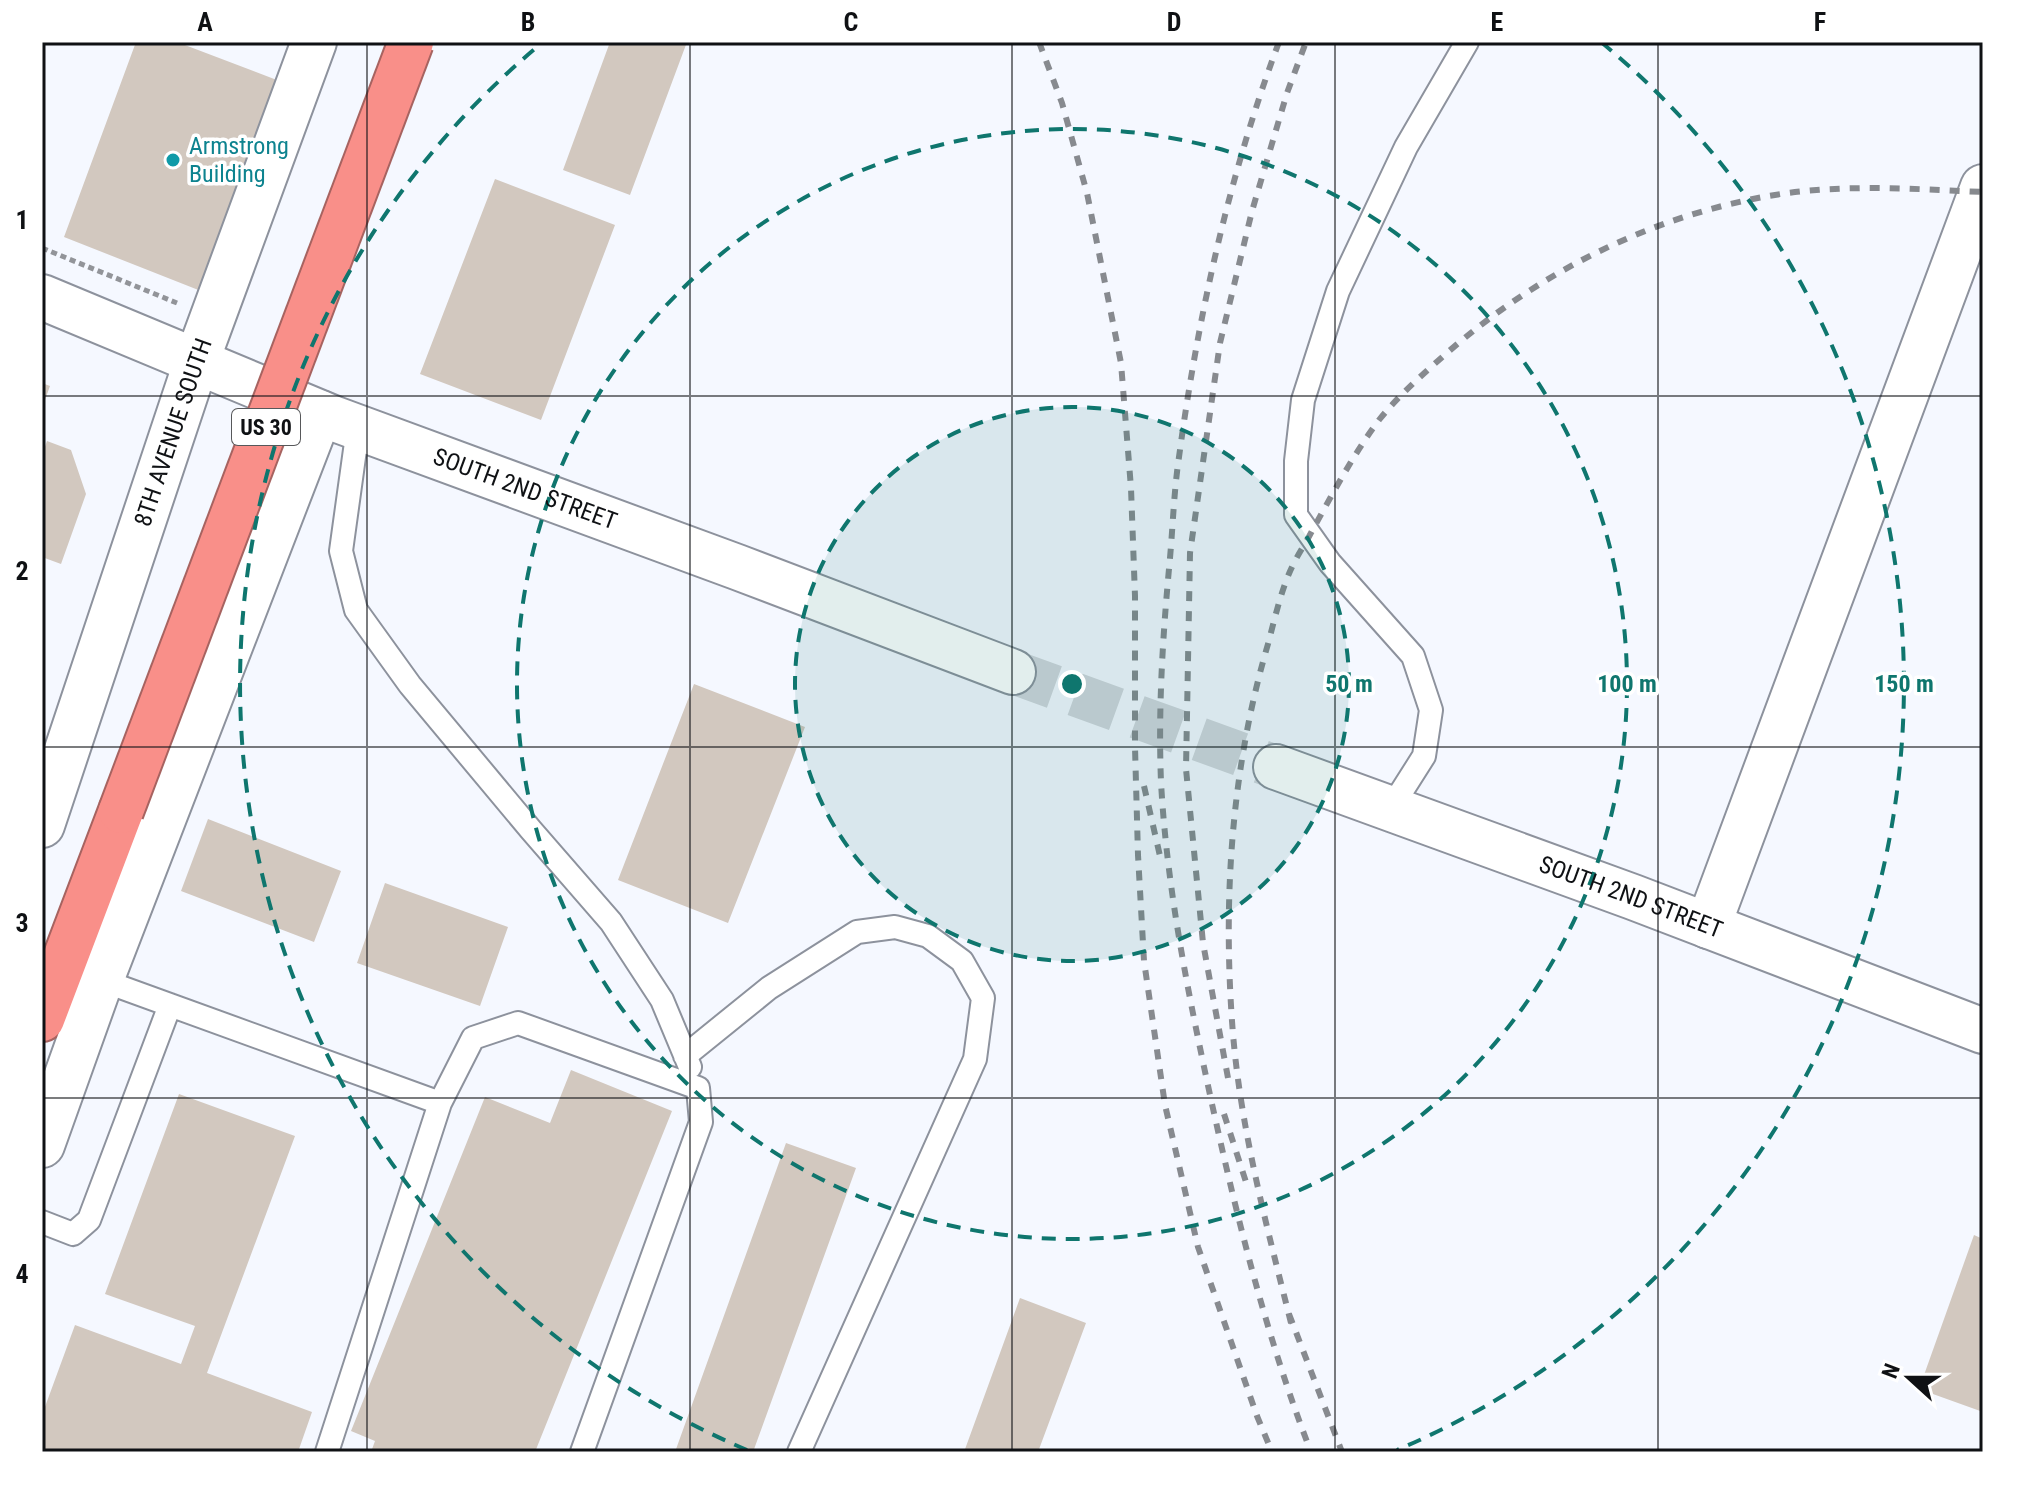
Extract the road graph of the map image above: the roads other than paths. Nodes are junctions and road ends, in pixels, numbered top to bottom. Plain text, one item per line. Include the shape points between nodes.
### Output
1 (314, 42) edge
2 (411, 42) edge
3 (1467, 42) edge
4 (1983, 187) edge
5 (42, 297) edge
6 (197, 360) junction
7 (339, 420) junction
8 (1013, 672) tunnel mouth
9 (1276, 767) tunnel mouth
10 (1391, 808) junction
11 (42, 825) edge
12 (1708, 926) junction
13 (101, 980) junction
14 (170, 1005) junction
15 (42, 1019) edge
16 (1983, 1031) edge
17 (685, 1056) junction
18 (698, 1088) junction
19 (440, 1103) junction
20 (42, 1145) edge
21 (42, 1222) edge
22 (327, 1452) edge
23 (582, 1452) edge
24 (799, 1452) edge

1 - 6 street, 8TH AVENUE SOUTH
2 - 15 highway, US 30, bridge
3 - 10 lane via 1406,147 1338,291 1303,400 1296,461 1296,515 1330,563 1413,656 1431,710 1424,756
4 - 12 street
5 - 6 street, SOUTH 2ND STREET
6 - 7 street, SOUTH 2ND STREET
6 - 11 street, 8TH AVENUE SOUTH
7 - 8 street, SOUTH 2ND STREET
7 - 13 street
7 - 17 lane via 341,551 356,610 410,685 611,922 662,1000
9 - 10 street, SOUTH 2ND STREET
10 - 12 street, SOUTH 2ND STREET
12 - 16 street, SOUTH 2ND STREET
13 - 14 lane
13 - 20 street
14 - 19 lane
14 - 21 lane via 89,1220 73,1234
17 - 18 lane
17 - 24 lane via 769,988 857,932 895,927 928,936 962,961 983,998 975,1059
18 - 19 lane via 518,1023 473,1038
18 - 23 lane via 701,1122
19 - 22 lane

